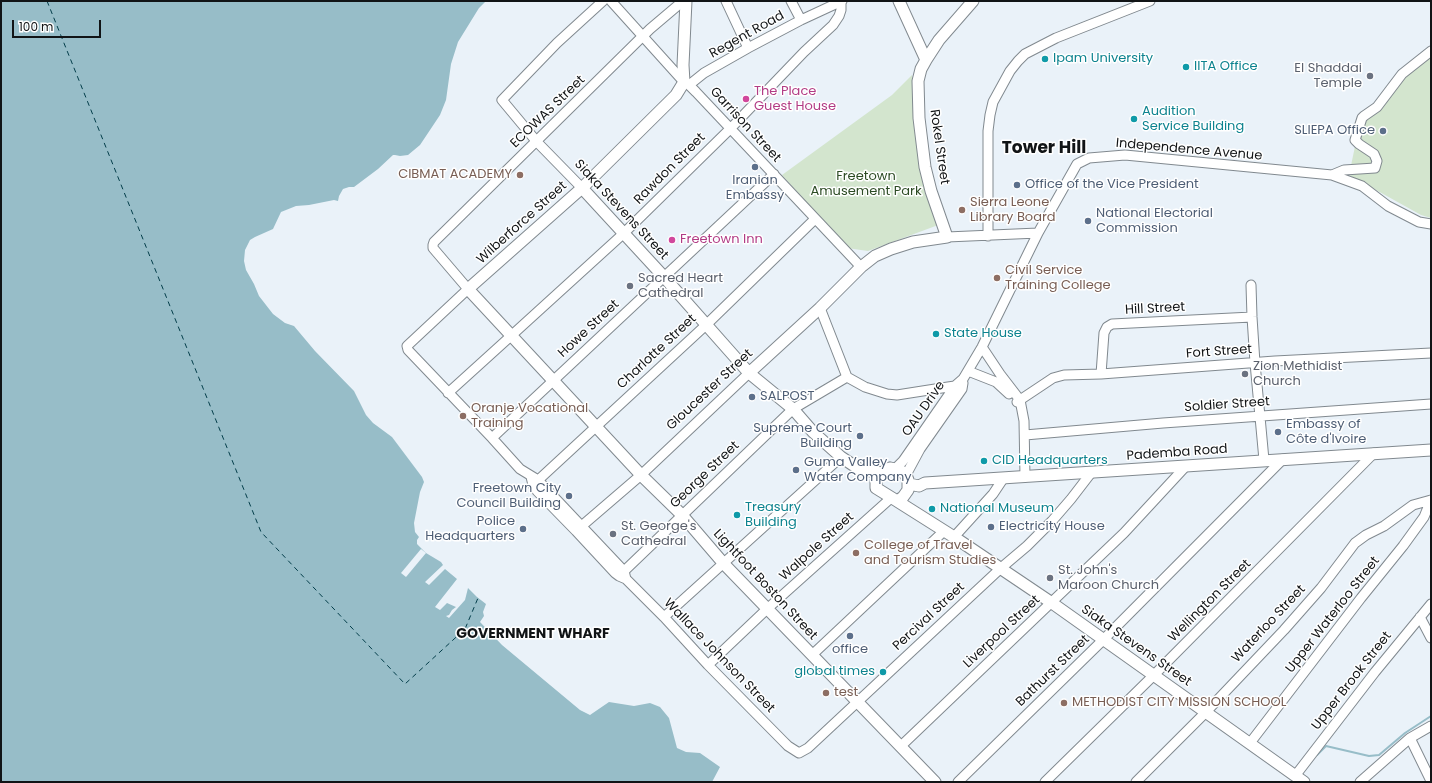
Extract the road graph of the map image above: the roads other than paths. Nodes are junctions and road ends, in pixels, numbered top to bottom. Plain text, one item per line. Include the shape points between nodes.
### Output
1 (603, 1) edge
2 (611, 1) edge
3 (685, 1) edge
4 (726, 1) edge
5 (790, 1) edge
6 (899, 1) edge
7 (1150, 1) edge
8 (838, 2) edge
9 (969, 3) edge
10 (801, 20) junction
11 (642, 37) junction
12 (748, 48) junction
13 (1431, 51) edge
14 (926, 60) junction
15 (686, 83) junction
16 (730, 128) junction
17 (537, 142) junction
18 (774, 174) junction
19 (1332, 175) junction
20 (582, 188) junction
21 (815, 219) junction
22 (1431, 224) edge
23 (1038, 233) junction
24 (623, 234) junction
25 (988, 236) junction
26 (947, 237) junction
27 (433, 245) joint
28 (860, 267) junction
29 (664, 277) junction
30 (1252, 285) dead end
31 (468, 289) junction
32 (820, 308) junction
33 (1252, 317) junction
34 (706, 325) junction
35 (512, 336) junction
36 (407, 346) joint
37 (982, 347) junction
38 (1431, 353) edge
39 (1255, 363) junction
40 (749, 373) junction
41 (1101, 374) junction
42 (966, 375) junction
43 (847, 377) junction
44 (554, 380) junction
45 (959, 388) junction
46 (448, 393) junction
47 (1019, 402) junction
48 (1431, 404) edge
49 (793, 409) junction
50 (1260, 416) junction
51 (597, 426) junction
52 (1025, 435) junction
53 (492, 438) junction
54 (1431, 450) edge
55 (1374, 453) junction
56 (841, 457) junction
57 (1283, 459) junction
58 (1264, 460) junction
59 (1186, 466) junction
60 (896, 468) junction
61 (859, 469) junction
62 (881, 473) junction
63 (1091, 473) junction
64 (641, 474) junction
65 (1025, 477) junction
66 (1003, 479) junction
67 (534, 481) junction
68 (907, 486) junction
69 (876, 488) junction
70 (894, 500) junction
71 (1431, 500) edge
72 (682, 515) junction
73 (919, 516) junction
74 (579, 528) junction
75 (944, 531) junction
76 (954, 537) junction
77 (724, 564) junction
78 (1001, 568) junction
79 (623, 575) junction
80 (1052, 603) junction
81 (1431, 604) edge
82 (767, 609) junction
83 (664, 617) junction
84 (1420, 617) junction
85 (1431, 638) edge
86 (1103, 640) junction
87 (812, 655) junction
88 (708, 665) junction
89 (1154, 675) junction
90 (858, 702) junction
91 (1206, 712) junction
92 (1431, 726) edge
93 (1410, 738) junction
94 (1250, 743) junction
95 (901, 746) junction
96 (793, 750) joint
97 (1298, 780) edge
98 (1431, 781) edge
99 (935, 782) edge
100 (958, 782) edge
101 (1045, 782) edge
102 (1136, 782) edge
103 (1360, 782) edge

1 - 17 street, Siaka Stevens Street via 557,43 502,100
2 - 11 street, Garrison Street
3 - 11 street, ECOWAS Street
3 - 15 main road via 683,65
4 - 12 street
5 - 10 street
6 - 14 main road
7 - 25 street via 1056,38 1025,54 1010,71 994,102 988,132
8 - 10 street, Regent Road
8 - 16 street, Rawdon Street via 841,10 833,25
9 - 14 main road, Rokel Street
10 - 12 street, Regent Road
11 - 15 street, Garrison Street
11 - 17 street, ECOWAS Street
12 - 15 street, Regent Road
13 - 19 street, Independence Avenue via 1402,74 1377,107 1362,118 1355,140 1374,154 1377,161 1375,168 1344,170
14 - 26 main road, Rokel Street via 918,81 922,141 931,191
15 - 16 street, Garrison Street
15 - 20 main road, Wilberforce Street via 676,96
16 - 18 street, Garrison Street
16 - 24 street, Rawdon Street
17 - 20 street, Siaka Stevens Street
17 - 27 street, ECOWAS Street
18 - 21 street, Garrison Street
18 - 29 street, Howe Street
19 - 22 street via 1362,186 1388,206 1419,222
19 - 23 street, Independence Avenue via 1125,155 1089,158 1077,164
20 - 24 main road, Siaka Stevens Street
20 - 31 main road, Wilberforce Street
21 - 28 street, Garrison Street
21 - 34 street, Charlotte Street
23 - 25 street
23 - 37 street, Independence Avenue
24 - 29 main road, Siaka Stevens Street
24 - 35 street, Rawdon Street
25 - 26 street
26 - 28 main road, Gloucester Street via 891,248
27 - 31 street, Lightfoot Boston Street
28 - 32 main road, Gloucester Street
29 - 34 main road, Siaka Stevens Street
29 - 44 street, Howe Street
30 - 33 street
31 - 35 main road, Lightfoot Boston Street
31 - 36 street, Wilberforce Street
32 - 40 main road, Gloucester Street
32 - 43 street
33 - 39 street
33 - 41 street, Hill Street via 1112,324 1104,333
34 - 40 main road, Siaka Stevens Street
34 - 51 street, Charlotte Street
35 - 44 main road, Lightfoot Boston Street
35 - 46 street, Rawdon Street
36 - 46 street, Wallace Johnson Street
37 - 42 street, Independence Avenue
37 - 47 street
38 - 39 street, Fort Street
39 - 41 street, Fort Street
39 - 50 street
40 - 49 main road, Siaka Stevens Street
40 - 64 street, Gloucester Street
41 - 47 street, Fort Street via 1058,376
42 - 45 street, OAU Drive
42 - 47 street via 996,382
43 - 45 street via 865,387 897,395 928,389
43 - 49 street, George Street
44 - 51 main road, Lightfoot Boston Street
44 - 53 street, Howe Street
45 - 60 street, OAU Drive
45 - 68 street, OAU Drive via 920,450
46 - 53 street, Wallace Johnson Street
47 - 52 street via 1024,415
48 - 50 street, Soldier Street
49 - 56 main road, Siaka Stevens Street via 813,432
49 - 72 street, George Street
50 - 52 street, Soldier Street
50 - 58 street
51 - 64 main road, Lightfoot Boston Street
51 - 67 street, Charlotte Street
52 - 65 street
53 - 67 street, Wallace Johnson Street
54 - 55 main road, Pademba Road
55 - 57 main road, Pademba Road
55 - 89 street, Wellington Street
56 - 61 main road, Siaka Stevens Street
56 - 77 street
57 - 58 main road, Pademba Road
57 - 86 street, Bathurst Street
58 - 59 main road, Pademba Road
59 - 63 main road, Pademba Road
59 - 80 street, Liverpool Street via 1124,533
60 - 62 main road
60 - 68 main road via 903,472
61 - 62 main road, Siaka Stevens Street
61 - 69 main road, Siaka Stevens Street
62 - 69 main road via 876,481
63 - 65 main road, Pademba Road
63 - 78 street, Percival Street via 1052,521
64 - 72 main road, Lightfoot Boston Street
64 - 74 street, Gloucester Street
65 - 66 main road, Pademba Road
66 - 68 main road, Pademba Road via 925,483 918,490
66 - 76 street via 993,494
67 - 74 street, Wallace Johnson Street
68 - 70 main road
68 - 73 main road, Siaka Stevens Street
69 - 70 main road
70 - 73 main road, Siaka Stevens Street
70 - 82 street, Walpole Street
71 - 91 street, Waterloo Street via 1413,505 1355,543 1321,588 1284,630
71 - 94 street, Upper Waterloo Street via 1424,517 1403,546
72 - 77 main road, Lightfoot Boston Street
72 - 79 street, George Street
73 - 75 main road, Siaka Stevens Street
74 - 79 street, Wallace Johnson Street
75 - 76 main road, Siaka Stevens Street
75 - 87 street
76 - 78 main road, Siaka Stevens Street
77 - 82 main road, Lightfoot Boston Street
77 - 83 street
78 - 80 main road, Siaka Stevens Street
78 - 90 street, Percival Street
79 - 83 street, Wallace Johnson Street
80 - 86 main road, Siaka Stevens Street
80 - 95 street, Liverpool Street
81 - 84 street, Upper Brook Street
82 - 87 main road, Lightfoot Boston Street
82 - 88 street, Walpole Street
83 - 88 street, Wallace Johnson Street
84 - 85 street
84 - 97 street, Upper Brook Street via 1375,672
86 - 89 main road, Siaka Stevens Street
86 - 100 street, Bathurst Street
87 - 90 main road, Lightfoot Boston Street
88 - 96 street, Wallace Johnson Street
89 - 91 main road, Siaka Stevens Street
89 - 101 street, Wellington Street
90 - 95 main road, Lightfoot Boston Street
90 - 96 street, Percival Street via 808,748 799,753
91 - 94 main road, Siaka Stevens Street
91 - 102 street, Waterloo Street
92 - 93 street
93 - 98 street
93 - 103 street
94 - 97 main road, Siaka Stevens Street
95 - 99 main road, Lightfoot Boston Street

